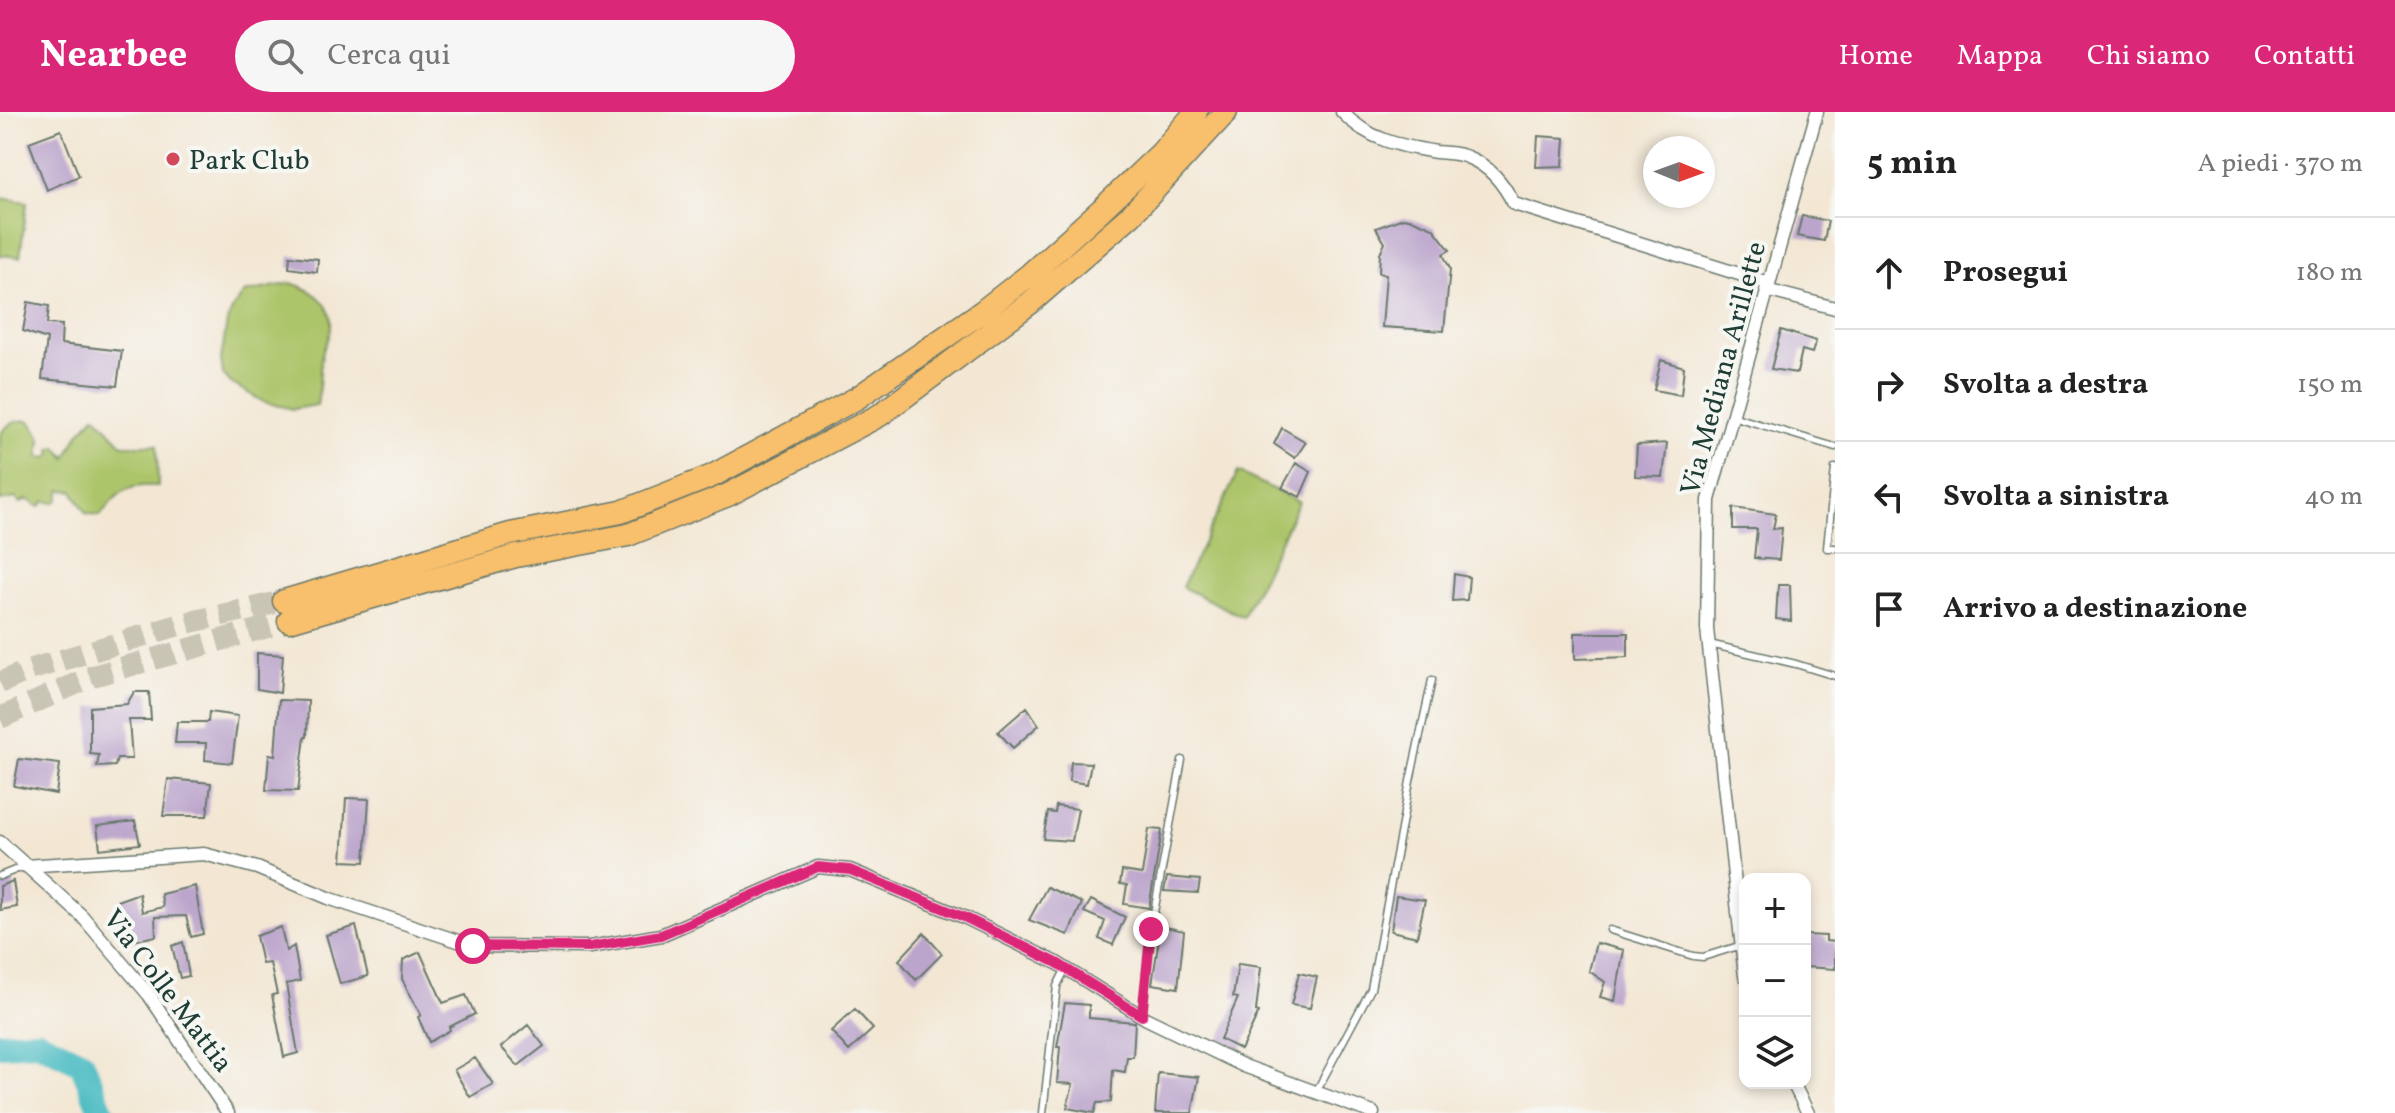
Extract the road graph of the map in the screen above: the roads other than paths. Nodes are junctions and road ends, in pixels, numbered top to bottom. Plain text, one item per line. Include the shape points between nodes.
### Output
1 (1196, 112) edge
2 (1226, 112) edge
3 (1342, 112) edge
4 (1817, 112) edge
5 (1767, 287) junction
6 (1835, 308) edge
7 (1732, 416) junction
8 (1835, 447) edge
9 (1835, 468) edge
10 (1835, 548) edge
11 (1709, 644) junction
12 (1835, 676) edge
13 (1432, 680) dead end
14 (1182, 760) dead end
15 (0, 842) edge
16 (27, 867) junction
17 (0, 876) edge
18 (1739, 918) edge
19 (1610, 930) dead end
20 (1739, 946) edge
21 (1066, 968) junction
22 (1142, 1016) junction
23 (1796, 1089) edge
24 (1316, 1093) junction
25 (228, 1113) edge
26 (1043, 1113) edge
27 (1373, 1113) edge
28 (1808, 1113) edge

1 - 2 highway via 1161,153 1029,275 857,398 712,476 621,512 510,534 287,611 628,535 728,495 880,415 1041,294 1131,215
3 - 5 street via 1354,125 1391,144 1466,156 1489,169 1514,204
4 - 5 street, Via Mediana Arillette
5 - 6 street
5 - 7 street, Via Mediana Arillette
7 - 8 lane
7 - 11 street, Via Mediana Arillette via 1709,500
9 - 10 lane via 1827,548
11 - 12 lane
11 - 18 street, Via Mediana Arillette
13 - 24 lane via 1371,989
14 - 22 lane via 1151,929
15 - 16 street, Via Colle Mattia
16 - 17 lane
16 - 21 street via 204,854 473,946 590,947 661,935 818,867 850,870 966,918
16 - 25 street, Via Colle Mattia via 82,916 149,995
19 - 20 lane via 1693,956
21 - 22 street
21 - 26 lane via 1057,986
22 - 24 street via 1244,1066
23 - 28 street
24 - 27 street

